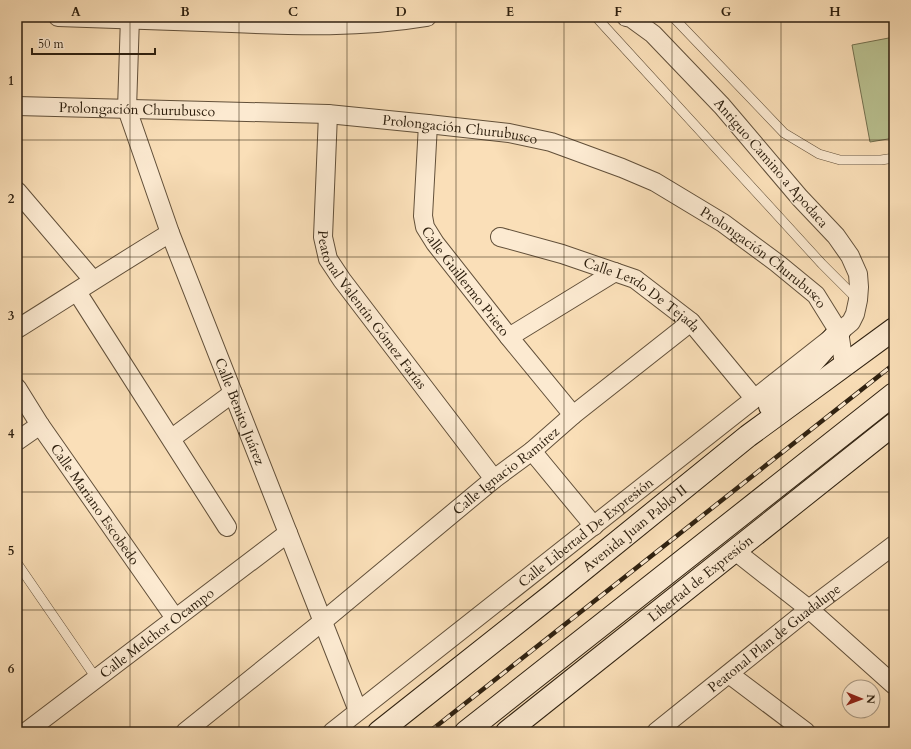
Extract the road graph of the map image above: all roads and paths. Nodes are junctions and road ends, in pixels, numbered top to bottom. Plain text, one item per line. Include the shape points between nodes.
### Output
1 (58, 17) edge
2 (426, 17) edge
3 (596, 17) edge
4 (626, 17) edge
5 (673, 17) edge
6 (130, 18) edge
7 (17, 106) edge
8 (127, 110) junction
9 (328, 114) junction
10 (428, 124) junction
11 (894, 158) edge
12 (17, 191) edge
13 (170, 233) junction
14 (500, 237) dead end
15 (615, 272) junction
16 (93, 280) junction
17 (77, 292) junction
18 (858, 300) junction
19 (691, 322) junction
20 (894, 329) edge
21 (17, 330) edge
22 (839, 332) junction
23 (509, 337) junction
24 (844, 364) junction
25 (17, 388) edge
26 (232, 393) junction
27 (894, 394) edge
28 (754, 398) junction
29 (573, 415) junction
30 (894, 416) edge
31 (894, 424) edge
32 (40, 425) junction
33 (748, 436) junction
34 (172, 438) junction
35 (17, 441) edge
36 (831, 445) junction
37 (532, 451) junction
38 (494, 479) junction
39 (594, 526) junction
40 (227, 527) dead end
41 (288, 532) junction
42 (894, 545) edge
43 (735, 551) junction
44 (17, 563) edge
45 (809, 609) junction
46 (175, 618) junction
47 (322, 622) junction
48 (729, 674) junction
49 (96, 678) junction
50 (894, 685) edge
51 (358, 711) junction
52 (17, 726) edge
53 (21, 732) edge
54 (26, 732) edge
55 (185, 732) edge
56 (332, 732) edge
57 (379, 732) edge
58 (466, 732) edge
59 (507, 732) edge
60 (656, 732) edge
61 (806, 732) edge

1 - 6 street
2 - 6 street via 364,25 271,25
3 - 18 lane
4 - 18 street, Antiguo Camino a Apodaca via 653,34 722,106 800,198 836,236 850,256 858,274
5 - 11 lane via 784,133 819,154 840,160
6 - 8 street
7 - 8 street, Prolongación Churubusco
8 - 9 street, Prolongación Churubusco
8 - 13 street, Calle Benito Juárez
9 - 10 street, Prolongación Churubusco
9 - 38 street, Peatonal Valentín Gómez Farías via 323,237 328,259
10 - 22 street, Prolongación Churubusco via 530,137 587,155 655,182 723,223 783,267 816,295
10 - 23 street, Calle Guillermo Prieto via 423,216 425,227
12 - 16 street
13 - 16 street
13 - 26 street, Calle Benito Juárez
14 - 15 street, Calle Lerdo De Tejada
15 - 19 street, Calle Lerdo De Tejada via 635,279
15 - 23 street
16 - 17 street
17 - 21 street
17 - 34 street
18 - 22 street, Antiguo Camino a Apodaca via 851,322
19 - 28 street, Calle Lerdo De Tejada
19 - 29 street, Calle Ignacio Ramírez
20 - 24 main road, Avenida Juan Pablo II
22 - 24 street
22 - 28 street, Calle Libertad De Expresión
22 - 33 main road via 760,418
23 - 29 street, Calle Guillermo Prieto
24 - 33 main road, Avenida Juan Pablo II
25 - 32 street, Calle Mariano Escobedo
26 - 34 street
26 - 41 street, Calle Benito Juárez
27 - 36 main road
28 - 39 street, Calle Libertad De Expresión
29 - 37 street, Calle Ignacio Ramírez
30 - 36 main road
31 - 43 main road, Libertad de Expresión
32 - 35 street
32 - 46 street, Calle Mariano Escobedo
33 - 57 main road, Avenida Juan Pablo II
34 - 40 street
36 - 58 main road
37 - 38 street, Calle Ignacio Ramírez
37 - 39 street
38 - 47 street, Calle Ignacio Ramírez
39 - 51 street, Calle Libertad De Expresión
41 - 46 street, Calle Melchor Ocampo
41 - 47 street, Calle Benito Juárez
42 - 45 street, Peatonal Plan de Guadalupe
43 - 45 street
43 - 59 main road, Libertad de Expresión
44 - 49 lane
45 - 48 street, Peatonal Plan de Guadalupe
45 - 50 street
46 - 49 street, Calle Melchor Ocampo
47 - 51 street, Calle Benito Juárez
47 - 55 street, Calle Ignacio Ramírez
48 - 60 street, Peatonal Plan de Guadalupe
48 - 61 street
49 - 54 street, Calle Melchor Ocampo
51 - 56 street, Calle Libertad De Expresión
52 - 53 lane

